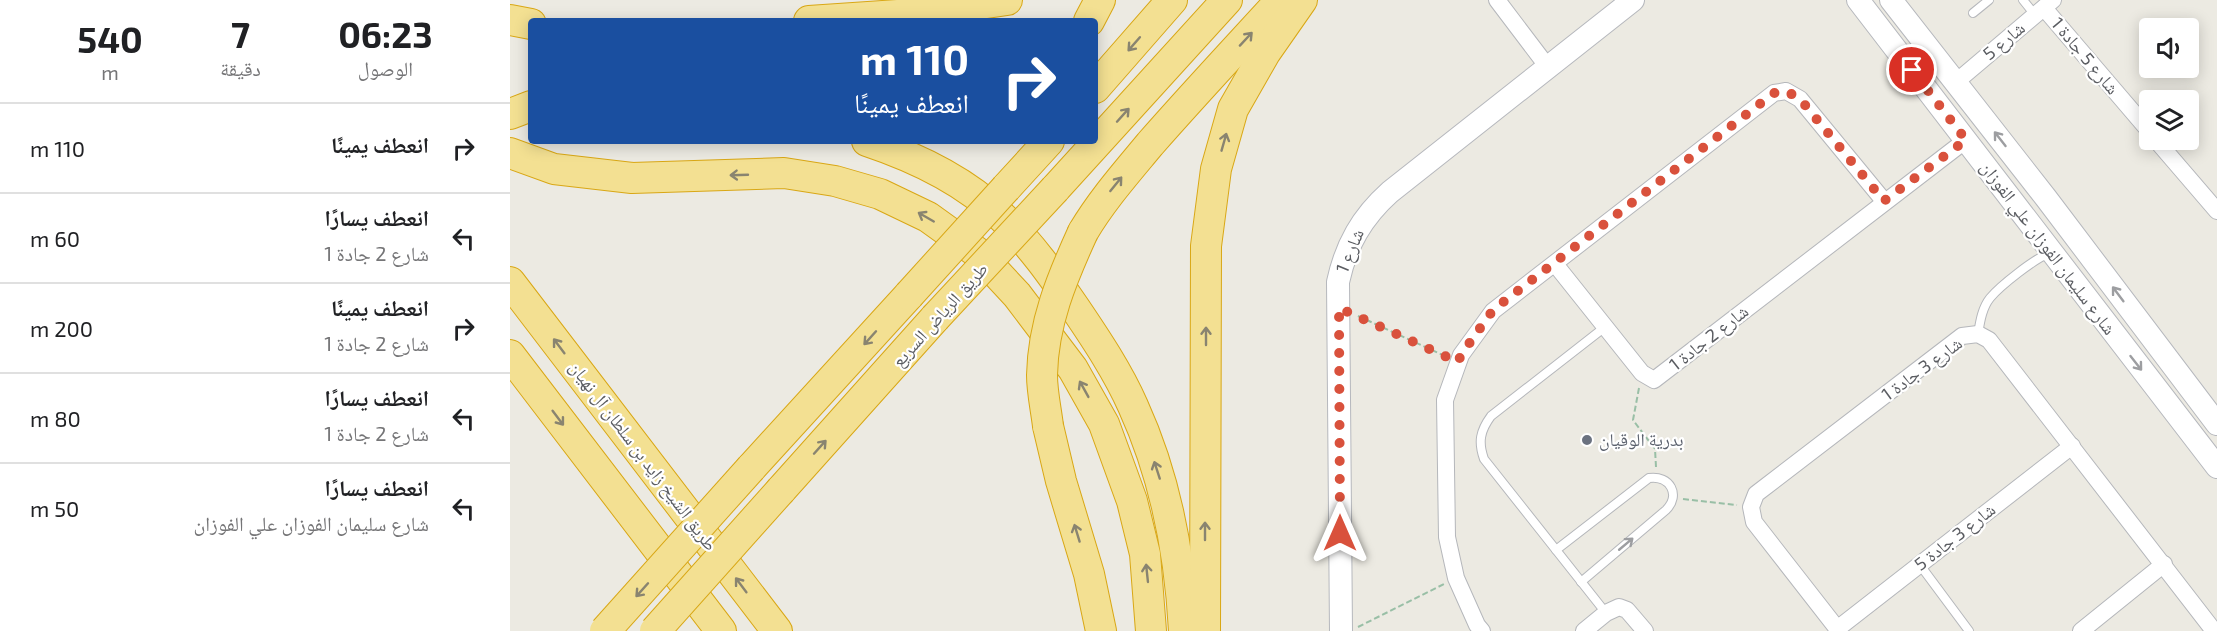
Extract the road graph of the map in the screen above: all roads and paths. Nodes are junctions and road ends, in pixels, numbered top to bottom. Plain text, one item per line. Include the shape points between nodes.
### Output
1 (1007, 0) edge
2 (1014, 0) edge
3 (1172, 0) edge
4 (1227, 0) edge
5 (1281, 0) edge
6 (1302, 0) edge
7 (1497, 0) edge
8 (1633, 0) edge
9 (1858, 0) edge
10 (1891, 0) edge
11 (1989, 0) edge
12 (2023, 0) edge
13 (2044, 8) edge
14 (1973, 13) dead end
15 (853, 18) edge
16 (954, 18) edge
17 (510, 20) edge
18 (528, 23) edge
19 (1547, 66) junction
20 (1956, 82) junction
21 (1098, 85) edge
22 (528, 107) edge
23 (510, 114) edge
24 (2139, 119) edge
25 (1966, 140) junction
26 (1098, 142) edge
27 (528, 143) edge
28 (876, 144) edge
29 (1025, 144) edge
30 (1045, 144) edge
31 (1096, 144) edge
32 (2165, 150) edge
33 (510, 151) edge
34 (1012, 181) junction
35 (2046, 198) junction
36 (1884, 201) junction
37 (2217, 211) edge
38 (2022, 214) junction
39 (2067, 227) junction
40 (2049, 251) junction
41 (1555, 264) junction
42 (510, 282) edge
43 (1339, 308) junction
44 (1605, 327) junction
45 (1978, 334) junction
46 (510, 355) edge
47 (1458, 362) junction
48 (1642, 373) junction
49 (2217, 424) edge
50 (2072, 446) junction
51 (2217, 467) edge
52 (1656, 477) junction
53 (1674, 498) junction
54 (1751, 507) junction
55 (1556, 550) junction
56 (2164, 564) junction
57 (1920, 565) junction
58 (1456, 578) junction
59 (1581, 582) junction
60 (1606, 613) junction
61 (1838, 630) edge
62 (605, 631) edge
63 (655, 631) edge
64 (721, 631) edge
65 (777, 631) edge
66 (1101, 631) edge
67 (1151, 631) edge
68 (1184, 631) edge
69 (1205, 631) edge
70 (1341, 631) edge
71 (1350, 631) edge
72 (1482, 631) edge
73 (1584, 631) edge
74 (1645, 631) edge
75 (1969, 631) edge
76 (2080, 631) edge
77 (2214, 631) edge

1 - 15 highway
2 - 16 highway
3 -> 21 highway
26 -> 4 highway, طريق الرياض السريع, bridge
66 -> 5 highway, bridge via 1048,426 1042,376 1047,324 1083,232 1097,209 1176,114
69 -> 6 highway via 1206,246 1216,169 1233,109
7 - 19 street
8 - 19 street, شارع 1
9 - 25 street, شارع سليمان الفوزان علي الفوزان
10 - 20 street, شارع سليمان الفوزان علي الفوزان
11 - 14 lane
12 - 13 lane
13 - 20 street, شارع 5
13 - 24 street, شارع 5 جادة 1
17 - 18 highway
19 - 43 street, شارع 1 via 1390,192 1367,215 1345,256 1338,282
35 -> 20 street, شارع سليمان الفوزان علي الفوزان
22 - 23 highway
25 - 36 street, شارع 2 جادة 1
25 - 38 street, شارع سليمان الفوزان علي الفوزان
27 - 33 highway
68 -> 28 highway via 1174,542 1158,472 1133,405 1096,340 1051,272 1001,215 959,183 903,153
29 - 34 highway
30 - 34 highway, طريق الرياض السريع
63 -> 31 highway, طريق الرياض السريع, bridge
32 - 37 street
67 -> 33 highway via 1145,554 1132,501 1104,424 1073,369 1017,295 978,254 928,216 880,194 784,173 632,178 554,169
34 -> 62 highway, طريق الرياض السريع, bridge
35 - 38 street via 2038,213
35 - 39 street, شارع سليمان الفوزان علي الفوزان
36 - 41 street via 1800,99 1786,91 1774,93
36 - 48 street, شارع 2 جادة 1 via 1666,372 1654,380
38 - 40 street, شارع سليمان الفوزان علي الفوزان
39 - 40 street via 2057,226 2049,232
49 -> 39 street, شارع سليمان الفوزان علي الفوزان
40 - 45 lane via 1990,298
40 -> 51 street, شارع سليمان الفوزان علي الفوزان
41 - 44 street
41 - 47 street via 1493,310
65 -> 42 highway, طريق الشيخ زايد بن سلطان آل نهيان
43 - 47 path
43 - 70 street, شارع 1
44 - 48 street
44 - 55 lane via 1491,416 1480,437 1484,459
45 - 50 street, شارع 3 جادة 1 via 1989,339
45 - 54 street, شارع 3 جادة 1 via 1962,336 1756,495
46 -> 64 highway
47 - 58 street via 1445,400 1447,537
48 - 52 path via 1633,420 1655,448
50 - 56 street, شارع 3 جادة 1
50 - 57 street, شارع 3 جادة 5
52 - 53 lane via 1670,484
52 - 55 lane via 1643,482
53 - 54 path
59 -> 53 lane via 1666,510
54 - 61 street via 1754,522
55 - 59 lane
56 - 76 street
56 - 77 street, شارع 3 جادة 1
57 - 61 street, شارع 3 جادة 5
57 - 75 lane
58 - 71 path
58 - 72 street
59 - 60 lane
60 - 73 street
60 - 74 street via 1619,607 1628,610

